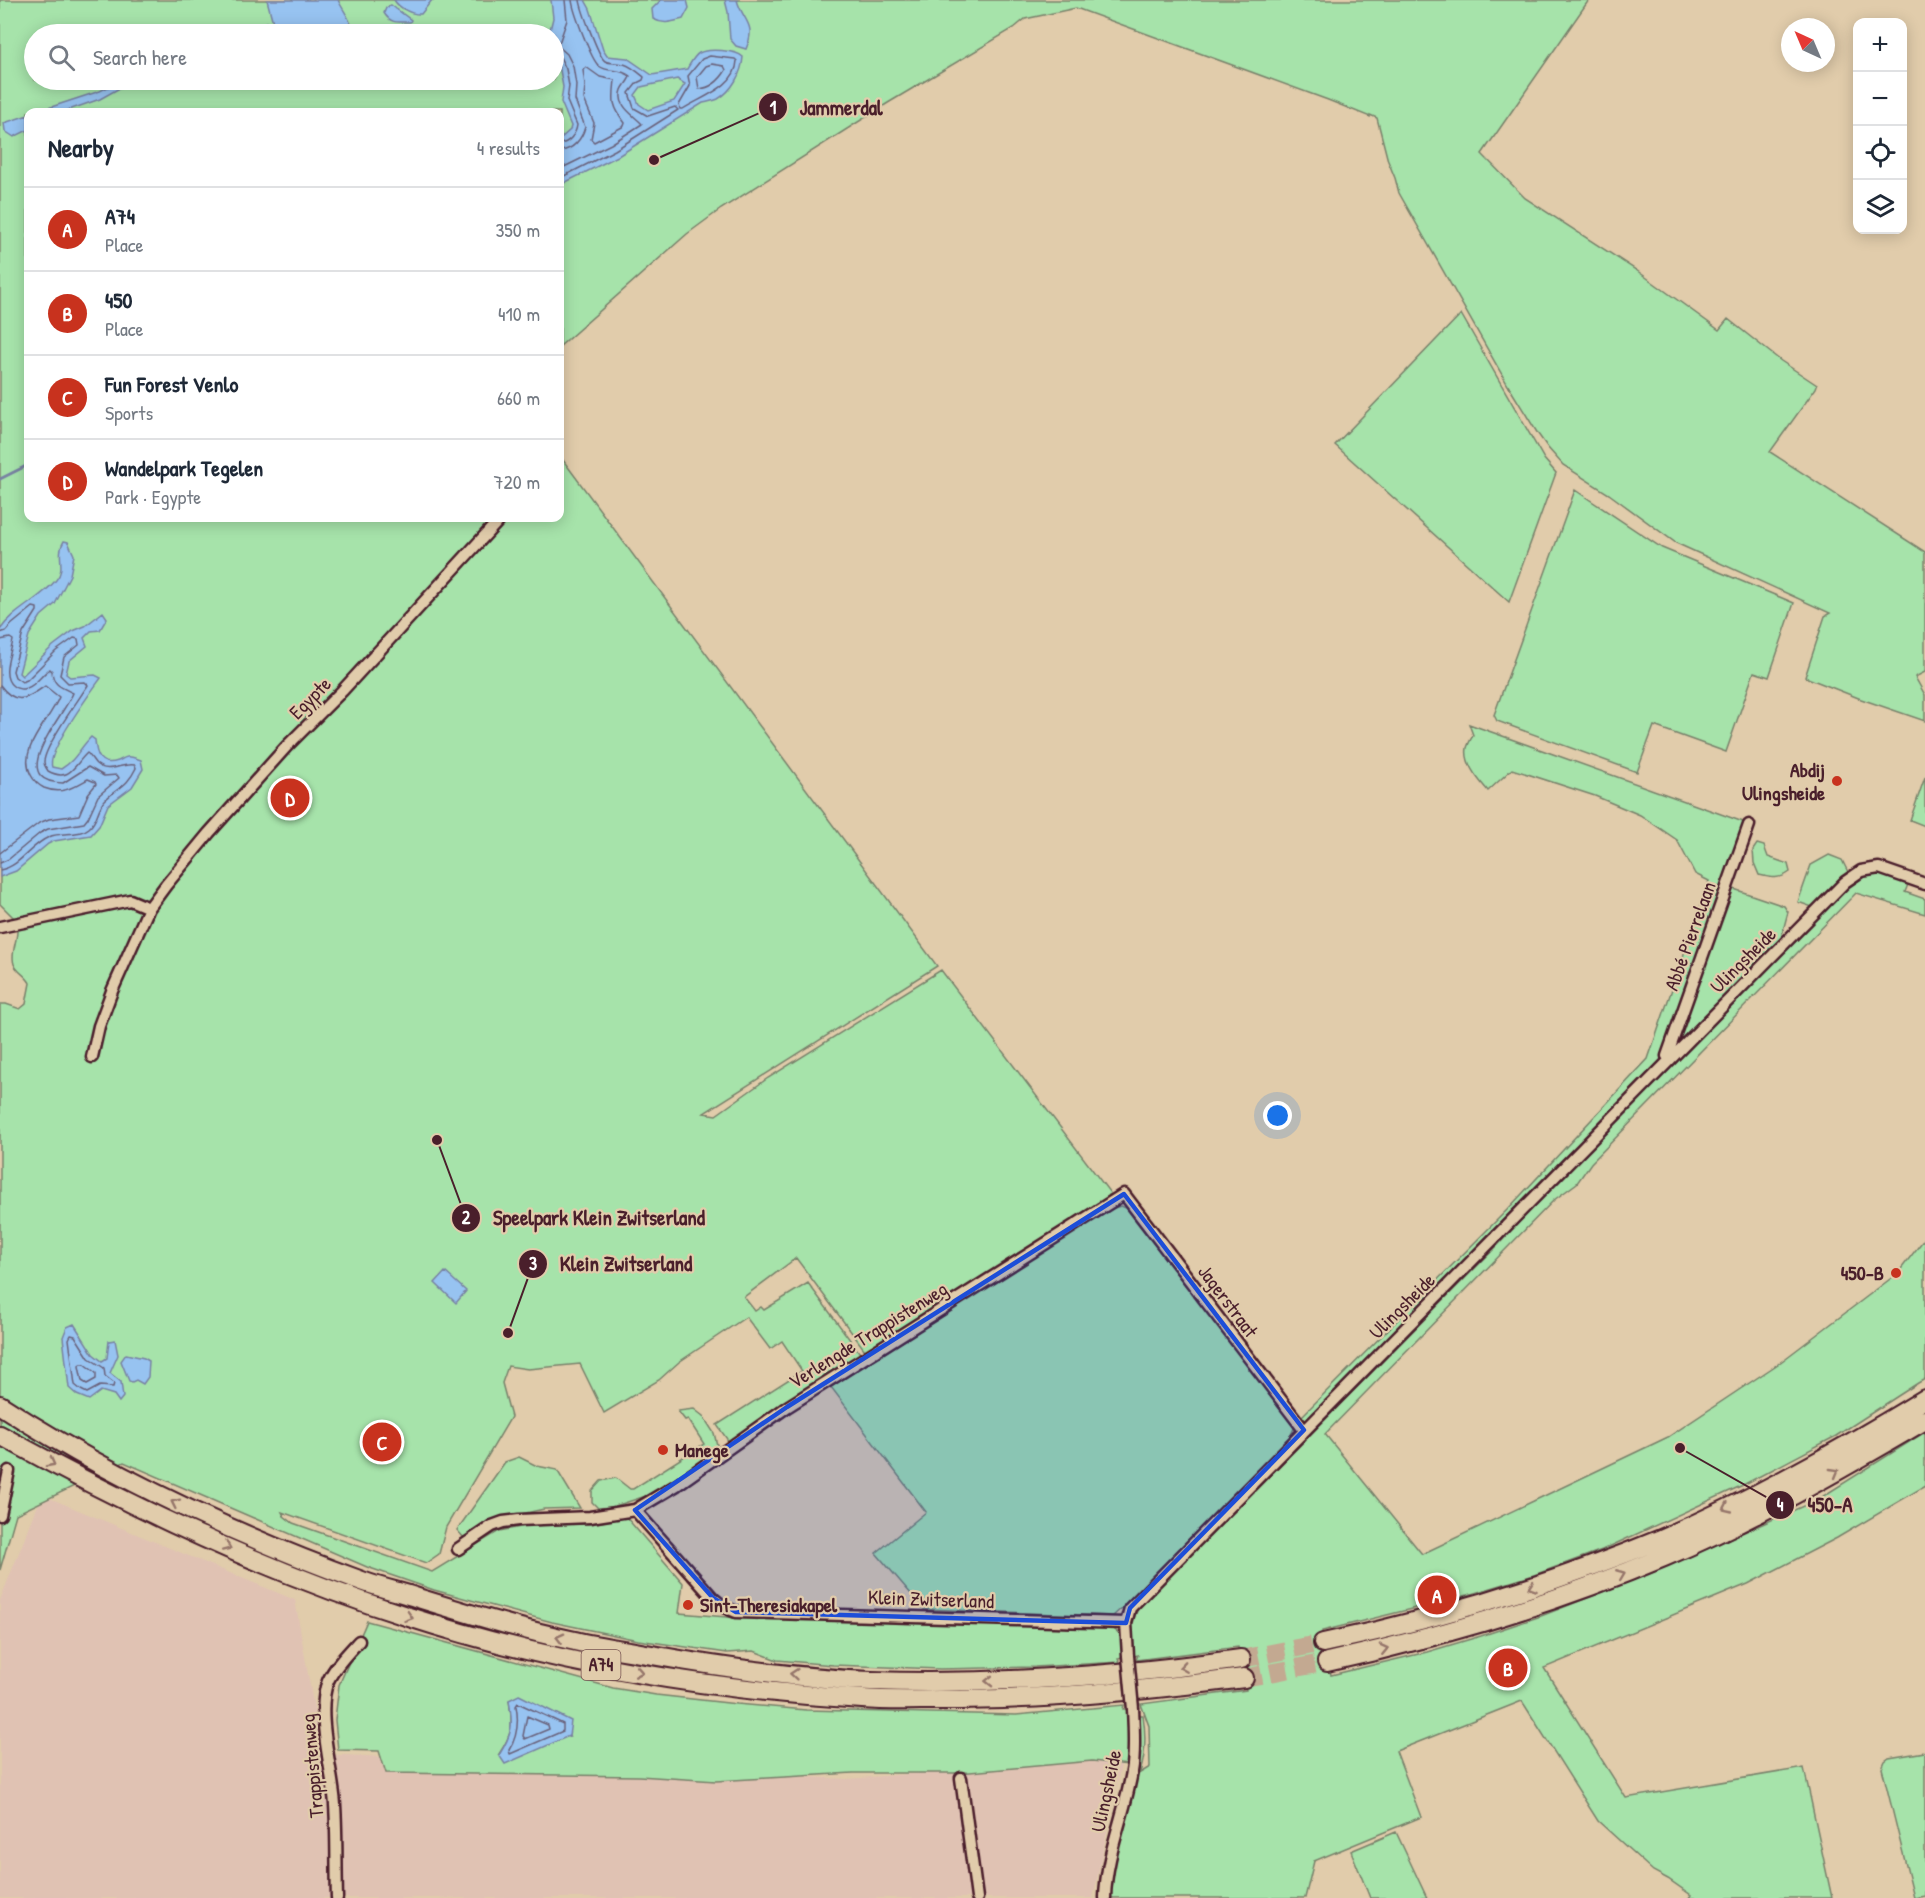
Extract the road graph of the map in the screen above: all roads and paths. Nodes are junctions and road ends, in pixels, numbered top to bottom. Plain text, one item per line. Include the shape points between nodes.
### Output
1 (497, 522) edge
2 (1749, 825) dead end
3 (1925, 884) edge
4 (149, 908) junction
5 (0, 927) edge
6 (92, 1057) dead end
7 (1670, 1059) junction
8 (1124, 1194) joint
9 (1925, 1399) edge
10 (0, 1406) edge
11 (1925, 1420) edge
12 (1304, 1430) junction
13 (0, 1435) edge
14 (9, 1471) dead end
15 (635, 1510) junction
16 (0, 1515) edge
17 (458, 1549) dead end
18 (1126, 1623) junction
19 (359, 1641) dead end
20 (1241, 1659) tunnel mouth
21 (1244, 1678) tunnel mouth
22 (961, 1778) dead end
23 (337, 1898) edge
24 (977, 1898) edge
25 (1104, 1898) edge

1 - 4 street, Egypte via 286,746 208,833
2 - 7 street, Abbé Pierrelaan via 1667,1056
3 - 7 street, Ulingsheide via 1879,868 1861,871 1845,882
4 - 5 street via 130,900
4 - 6 street, Egypte via 112,991
7 - 12 street, Ulingsheide
8 - 12 street, Jagerstraat
8 - 15 street, Verlengde Trappistenweg via 787,1407
9 -> 11 highway via 1761,1491 1662,1538 1588,1568 1325,1652 1387,1649 1479,1624 1665,1556 1819,1482
20 -> 10 highway, A74 via 1089,1677 993,1682 869,1681 725,1667 576,1641 485,1619 366,1582 276,1547 174,1503
12 - 18 street, Ulingsheide via 1130,1608
13 -> 21 highway, A74 via 166,1520 265,1564 409,1617 561,1658 746,1689 864,1699 1089,1696
14 - 16 street
15 - 17 street via 503,1522
15 - 18 street, Klein Zwitserland via 713,1598 723,1608 736,1612
18 - 25 street, Ulingsheide, bridge via 1135,1738 1133,1767
19 - 23 street, Trappistenweg via 338,1665 324,1700 335,1804
22 - 24 street

